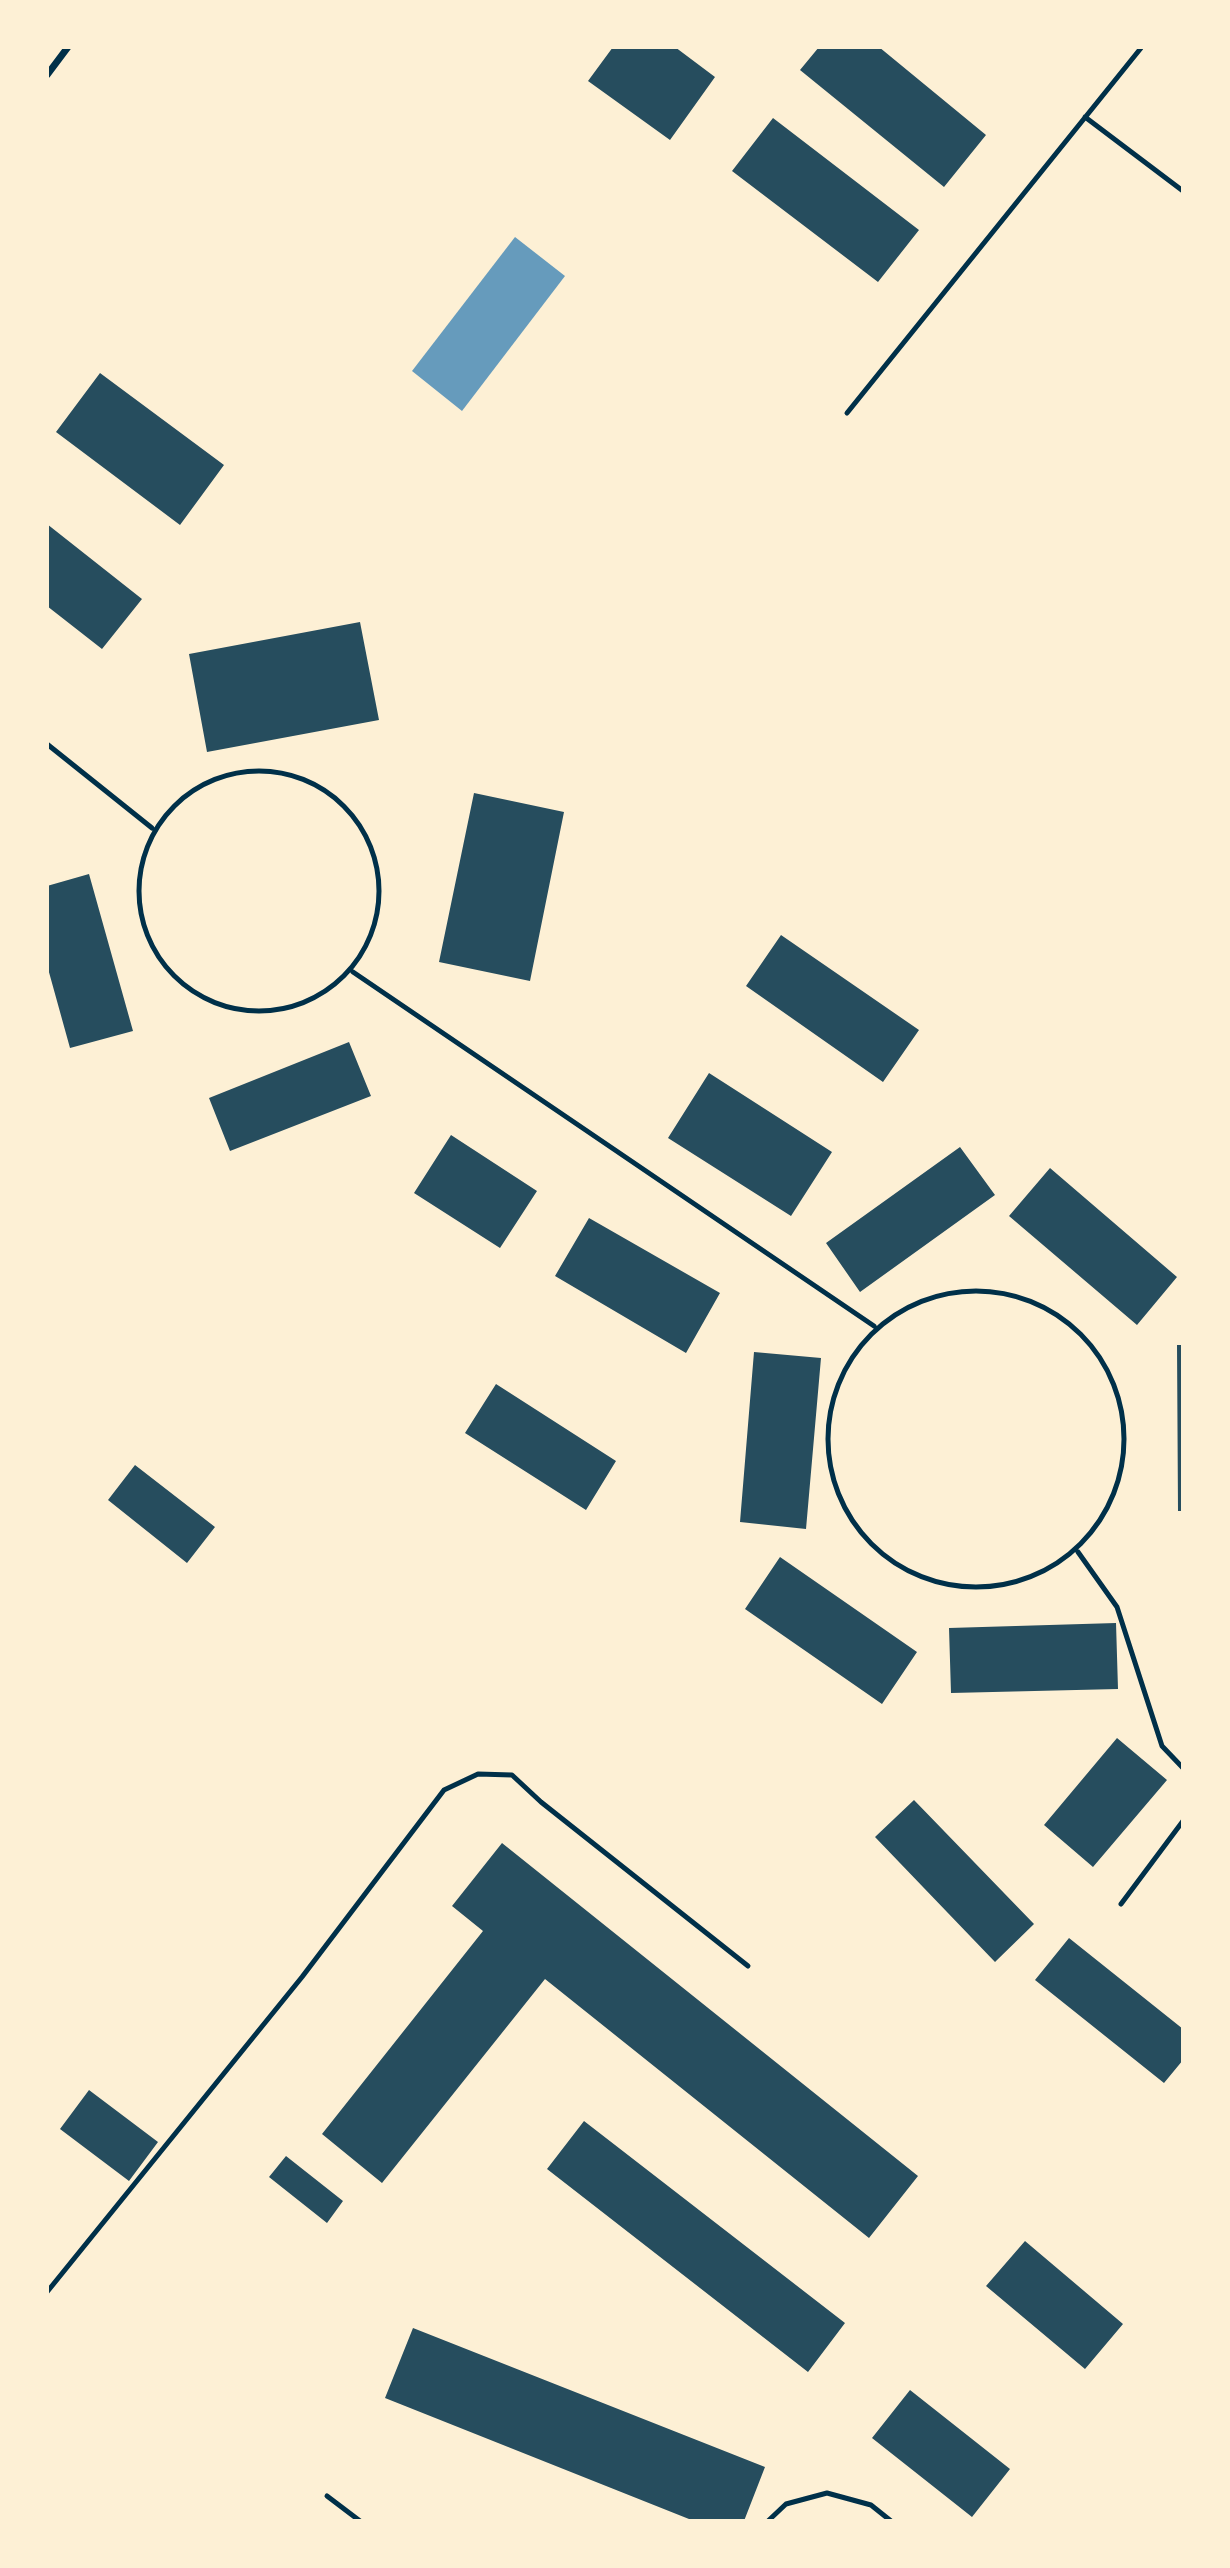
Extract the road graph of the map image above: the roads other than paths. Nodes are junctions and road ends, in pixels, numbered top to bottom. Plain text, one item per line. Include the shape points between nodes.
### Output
1 (68, 47) edge
2 (1141, 48) edge
3 (47, 75) edge
4 (1085, 117) junction
5 (1183, 191) edge
6 (847, 413) dead end
7 (47, 744) edge
8 (152, 828) junction
9 (352, 972) junction
10 (874, 1326) junction
11 (1078, 1552) junction
12 (1183, 1768) edge
13 (1183, 1821) edge
14 (1121, 1904) dead end
15 (748, 1966) dead end
16 (47, 2292) edge
17 (327, 2496) dead end
18 (360, 2521) edge
19 (768, 2521) edge
20 (891, 2521) edge

1 - 3 street
2 - 4 lane
4 - 5 lane
4 - 6 lane
7 - 8 lane
8 - 9 lane via 135,898 161,966 209,1001 219,1008 291,1010
8 - 9 lane via 201,781 267,768 330,791 373,844 381,911
9 - 10 lane
10 - 11 lane via 832,1392 828,1469 864,1540 930,1583 1008,1587
10 - 11 lane via 944,1291 1022,1294 1088,1337 1124,1408 1120,1486
11 - 12 lane via 1117,1607 1163,1746
13 - 14 lane
15 - 16 lane via 512,1775 478,1774 444,1790 302,1977
17 - 18 lane
19 - 20 lane via 786,2504 827,2493 871,2505

